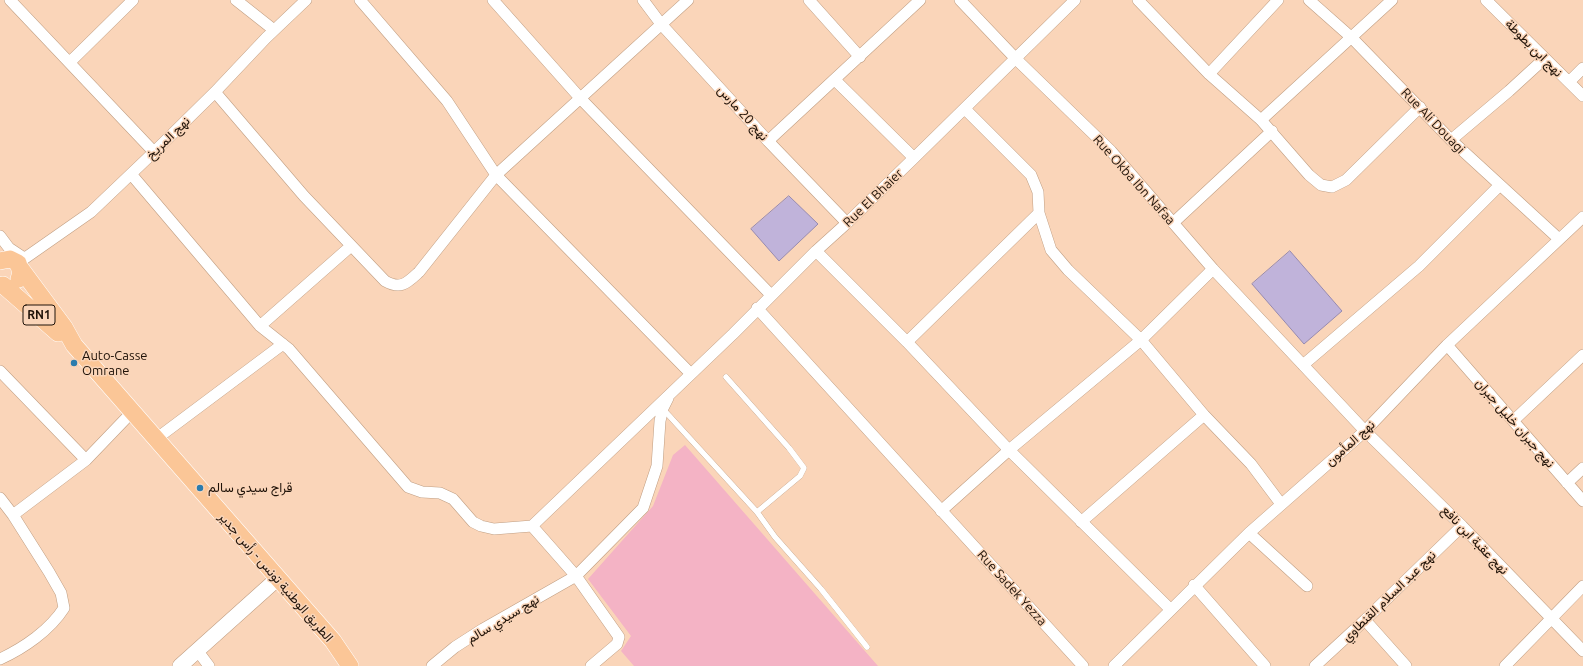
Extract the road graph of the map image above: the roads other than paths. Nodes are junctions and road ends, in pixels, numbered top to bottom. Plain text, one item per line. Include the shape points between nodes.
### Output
1 (10, 0) edge
2 (133, 0) edge
3 (236, 0) edge
4 (306, 0) edge
5 (360, 0) edge
6 (492, 0) edge
7 (643, 0) edge
8 (688, 0) edge
9 (809, 0) edge
10 (920, 0) edge
11 (960, 0) edge
12 (1076, 0) edge
13 (1138, 0) edge
14 (1278, 0) edge
15 (1309, 0) edge
16 (1392, 0) edge
17 (1486, 0) edge
18 (661, 24) junction
19 (274, 30) junction
20 (1352, 38) junction
21 (860, 57) junction
22 (1544, 58) junction
23 (1016, 59) junction
24 (70, 62) junction
25 (1583, 68) edge
26 (1209, 74) junction
27 (835, 80) junction
28 (1569, 82) junction
29 (215, 92) junction
30 (1583, 96) edge
31 (581, 99) junction
32 (1420, 107) junction
33 (965, 109) junction
34 (1262, 120) junction
35 (1272, 131) junction
36 (1451, 140) junction
37 (768, 141) junction
38 (154, 152) junction
39 (914, 158) junction
40 (131, 174) junction
41 (496, 174) junction
42 (1500, 185) junction
43 (1039, 213) junction
44 (1583, 217) edge
45 (848, 223) junction
46 (1173, 223) junction
47 (0, 236) edge
48 (1559, 240) junction
49 (351, 246) junction
50 (816, 251) junction
51 (11, 261) edge
52 (1213, 269) junction
53 (2, 284) edge
54 (771, 295) junction
55 (757, 308) junction
56 (260, 326) junction
57 (1141, 340) junction
58 (907, 342) junction
59 (283, 344) junction
60 (74, 345) junction
61 (1447, 345) junction
62 (1583, 355) edge
63 (1303, 365) junction
64 (0, 371) edge
65 (690, 373) junction
66 (726, 377) dead end
67 (670, 394) junction
68 (663, 408) junction
69 (133, 411) junction
70 (1204, 415) junction
71 (1513, 421) junction
72 (1365, 431) junction
73 (156, 439) junction
74 (1009, 450) junction
75 (86, 460) junction
76 (1583, 468) edge
77 (1567, 482) junction
78 (0, 498) edge
79 (1583, 501) edge
80 (1281, 504) junction
81 (941, 511) junction
82 (756, 512) junction
83 (13, 515) junction
84 (1081, 522) junction
85 (532, 526) junction
86 (1462, 526) junction
87 (1249, 533) junction
88 (576, 576) junction
89 (277, 578) junction
90 (1194, 585) junction
91 (1307, 586) dead end
92 (1583, 586) edge
93 (1170, 609) junction
94 (1551, 618) junction
95 (1364, 620) junction
96 (867, 647) dead end
97 (198, 650) junction
98 (1583, 651) edge
99 (0, 659) edge
100 (180, 666) edge
101 (209, 666) edge
102 (350, 666) edge
103 (432, 666) edge
104 (591, 666) edge
105 (1082, 666) edge
106 (1114, 666) edge
107 (1266, 666) edge
108 (1315, 666) edge
109 (1406, 666) edge
110 (1505, 666) edge

1 - 24 street
2 - 24 street
3 - 19 street
4 - 19 street, نهج المريخ
5 - 41 street via 447,100
6 - 31 street
7 - 18 street, نهج 20 مارس
8 - 18 street
9 - 21 street
10 - 21 street
11 - 23 street, Rue Okba Ibn Nafaa
12 - 23 street, Rue El Bhaier
13 - 26 street
14 - 26 street
15 - 20 street, Rue Ali Douagi
16 - 20 street
17 - 22 street, نهج ابن بطوطة
18 - 31 street
18 - 37 street, نهج 20 مارس
19 - 29 street, نهج المريخ
20 - 32 street, Rue Ali Douagi
20 - 34 street
21 - 27 street
22 - 28 street, نهج ابن بطوطة
22 - 36 street
23 - 33 street, Rue El Bhaier
23 - 46 street, Rue Okba Ibn Nafaa via 1111,151
24 - 38 street
25 - 28 street
26 - 34 street
27 - 37 street
27 - 39 street
28 - 30 street, نهج ابن بطوطة
29 - 38 street, نهج المريخ
29 - 49 street via 304,196
31 - 41 street
31 - 54 street
32 - 35 street via 1346,180 1332,187 1322,185 1309,175
32 - 36 street, Rue Ali Douagi
33 - 39 street, Rue El Bhaier
33 - 43 street via 1031,175 1038,192
34 - 35 street
35 - 46 street
36 - 42 street, Rue Ali Douagi
37 - 45 street, نهج 20 مارس
38 - 40 street, نهج المريخ
39 - 45 street, Rue El Bhaier
40 - 51 street, نهج المريخ via 91,212
40 - 56 street
41 - 49 street via 419,272 400,286 385,281
41 - 65 street
42 - 48 street, Rue Ali Douagi
42 - 63 street via 1418,266
43 - 57 street via 1051,250 1068,270
43 - 58 street
44 - 48 street, نهج المأمون
45 - 50 street, Rue El Bhaier
46 - 52 street, Rue Okba Ibn Nafaa
47 - 51 street via 9,248
48 - 61 street, نهج المأمون
49 - 56 street
50 - 54 street, Rue El Bhaier
50 - 58 street
51 - 53 main road, RN1 via 21,273 18,281 11,285
51 - 60 main road, الطريق الوطنية تونس - رأس جدير / RN1 via 64,328
52 - 57 street
52 - 63 street, Rue Okba Ibn Nafaa
53 - 60 main road, الطريق الوطنية تونس - رأس جدير / RN1
54 - 55 street, Rue El Bhaier
55 - 65 street, Rue El Bhaier
55 - 81 street, Rue Sadek Yezza
56 - 59 street
57 - 70 street
57 - 74 street
58 - 74 street
59 - 73 street
59 - 85 street via 408,487 422,492 440,493 453,499 473,522 481,526 494,529
60 - 69 main road, الطريق الوطنية تونس - رأس جدير / RN1
61 - 71 street, نهج جبران خليل جبران
61 - 72 street, نهج المأمون
62 - 71 street
63 - 72 street, Rue Okba Ibn Nafaa
64 - 75 street
65 - 67 street, Rue El Bhaier
66 - 82 lane via 804,468 800,476
67 - 68 street, نهج سيدي سالم
67 - 85 street
68 - 82 lane
68 - 88 street, نهج سيدي سالم via 656,466 643,508
69 - 73 main road, الطريق الوطنية تونس - رأس جدير / RN1
69 - 75 street
70 - 80 street via 1251,464
70 - 84 street
71 - 77 street, نهج جبران خليل جبران
72 - 80 street, نهج المأمون
72 - 86 street, نهج عقبة ابن نافع
73 - 89 main road, الطريق الوطنية تونس - رأس جدير / RN1
74 - 81 street
74 - 84 street
75 - 83 street
76 - 77 street
77 - 79 street, نهج جبران خليل جبران
78 - 83 street
80 - 87 street, نهج المأمون
81 - 105 street, Rue Sadek Yezza
82 - 96 lane
83 - 99 street via 61,593 64,608 49,627
84 - 93 street
85 - 88 street
86 - 94 street, نهج عقبة ابن نافع
86 - 95 street, نهج عبد السلام القنطاوي
87 - 90 street, نهج المأمون
87 - 91 street
88 - 103 street, نهج سيدي سالم via 483,629
88 - 104 street via 619,637 617,644
89 - 97 main road
89 - 102 main road, الطريق الوطنية تونس - رأس جدير / RN1 via 333,641
90 - 93 street, نهج المأمون
90 - 107 street
92 - 94 street
93 - 106 street, نهج المأمون
94 - 98 street, نهج عقبة ابن نافع
94 - 110 street
95 - 108 street, نهج عبد السلام القنطاوي
95 - 109 street
97 - 100 main road
97 - 101 street

